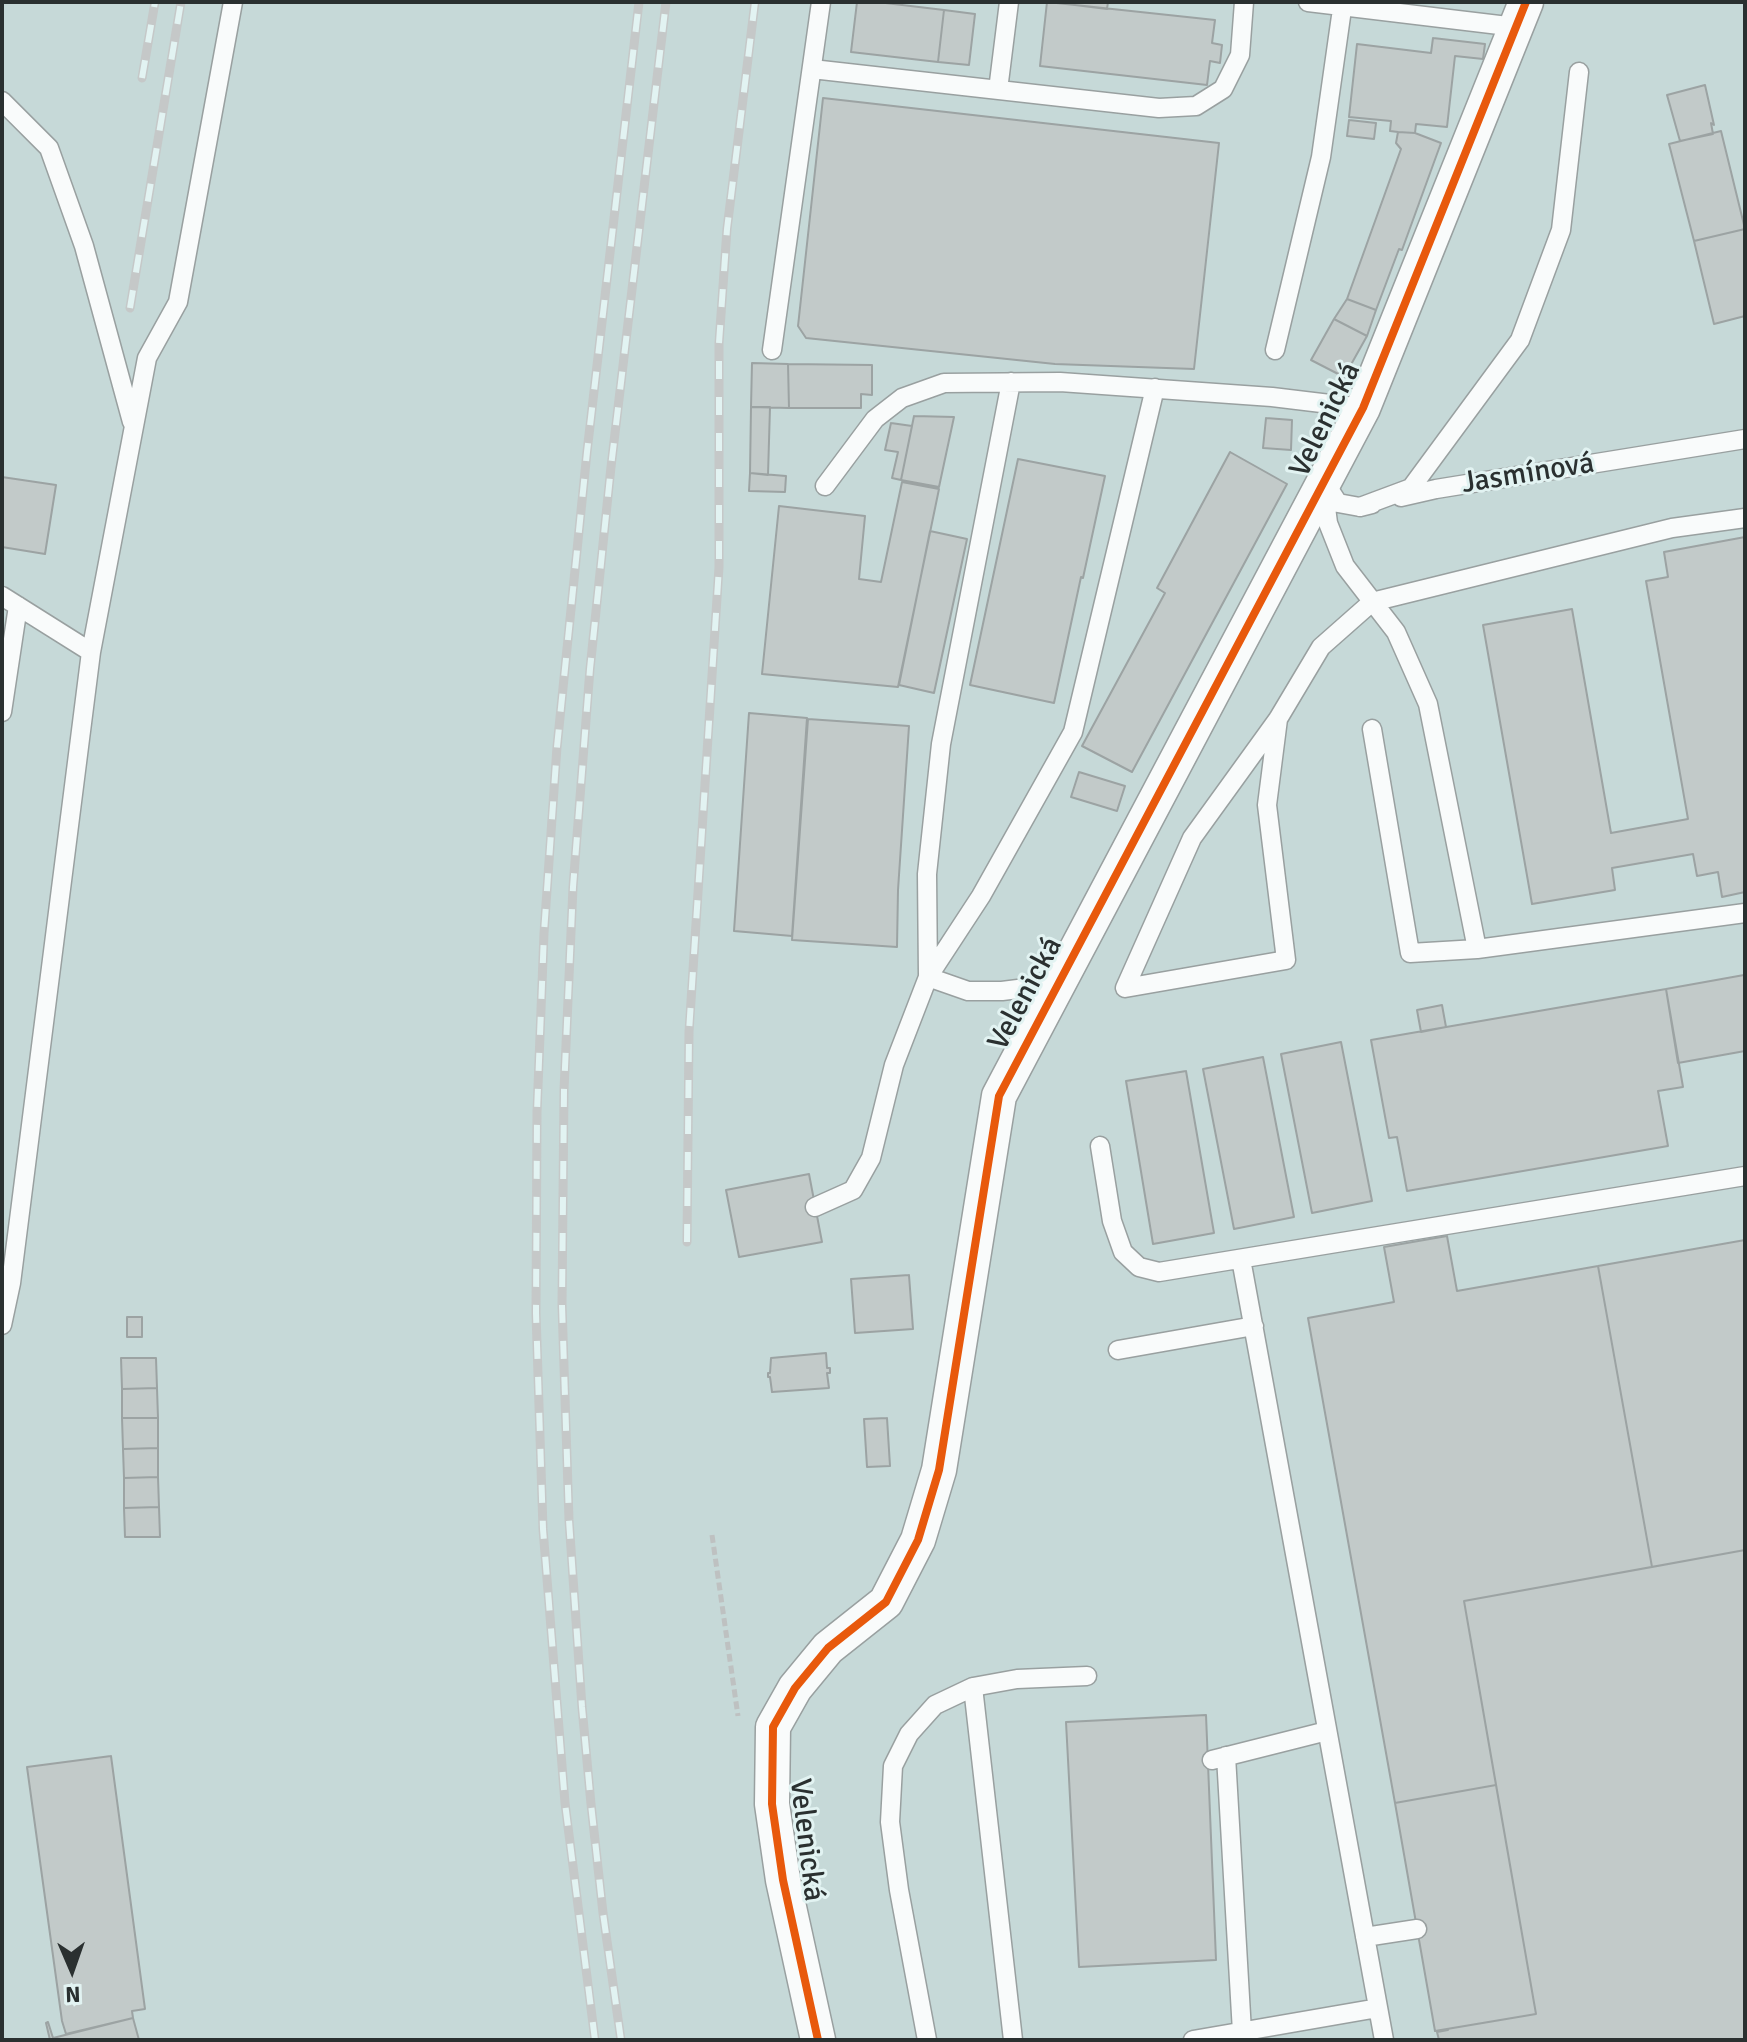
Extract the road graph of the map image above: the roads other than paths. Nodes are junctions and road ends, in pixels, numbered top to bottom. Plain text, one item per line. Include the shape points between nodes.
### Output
1 (233, 2) edge
2 (821, 2) edge
3 (1009, 2) edge
4 (1244, 2) edge
5 (1308, 2) edge
6 (1343, 4) edge
7 (1521, 15) edge
8 (812, 69) junction
9 (1579, 72) dead end
10 (998, 90) junction
11 (2, 101) edge
12 (772, 350) dead end
13 (1275, 350) dead end
14 (1011, 382) junction
15 (1155, 388) junction
16 (1363, 408) junction
17 (134, 428) junction
18 (1745, 439) edge
19 (1323, 481) junction
20 (825, 486) dead end
21 (1360, 507) junction
22 (1745, 518) edge
23 (10, 601) edge
24 (1372, 602) junction
25 (91, 652) junction
26 (2, 712) edge
27 (1278, 719) junction
28 (1372, 729) dead end
29 (1745, 913) edge
30 (1477, 949) junction
31 (928, 977) junction
32 (1058, 984) junction
33 (1100, 1146) dead end
34 (1745, 1176) edge
35 (815, 1207) dead end
36 (2, 1245) edge
37 (1241, 1259) junction
38 (11, 1283) junction
39 (2, 1325) edge
40 (1254, 1326) junction
41 (1118, 1350) dead end
42 (1087, 1676) dead end
43 (973, 1687) junction
44 (1327, 1731) junction
45 (1235, 1913) junction
46 (1216, 1915) dead end
47 (1417, 1929) dead end
48 (1365, 1937) junction
49 (1378, 2008) junction
50 (1242, 2032) junction
51 (818, 2040) edge
52 (927, 2040) edge
53 (1013, 2040) edge
54 (1193, 2040) edge
55 (1384, 2040) edge

1 - 17 lane via 178,302 147,358
2 - 8 lane
3 - 10 lane
4 - 10 lane via 1240,55 1223,89 1196,106 1159,108
5 - 6 lane
6 - 7 lane
6 - 13 lane via 1321,157
7 - 16 street, Velenická
8 - 10 lane
8 - 12 lane
9 - 21 lane via 1561,230 1520,340 1411,488
11 - 17 lane via 49,148 84,246
14 - 15 lane
14 - 20 lane via 944,383 902,398 875,419
14 - 31 lane via 941,744 927,874
15 - 16 lane
15 - 31 lane via 1073,732 981,896
16 - 19 street, Velenická
17 - 25 lane
18 - 21 lane, Jasmínová via 1436,489
19 - 21 lane via 1338,503
19 - 24 lane via 1328,523 1345,566
19 - 32 street, Velenická
22 - 24 lane via 1672,528
23 - 25 lane
23 - 26 lane
24 - 27 lane via 1321,647
24 - 30 lane via 1396,632 1428,704
25 - 38 lane
27 - 27 lane via 1267,805 1286,960 1125,988 1192,838
28 - 30 lane via 1410,953
29 - 30 lane
31 - 32 lane via 968,991
31 - 35 lane via 894,1065 871,1158 853,1190
32 - 51 street, Velenická via 999,1096 939,1470 918,1540 886,1602 828,1648 795,1688 773,1727 772,1804
33 - 37 lane via 1112,1221 1123,1252 1139,1267 1159,1272
34 - 37 lane
36 - 38 lane
37 - 40 lane
38 - 39 lane
40 - 41 lane
40 - 44 lane
42 - 43 lane
43 - 52 lane via 935,1705 909,1734 893,1766 890,1822
43 - 53 lane
44 - 45 lane via 1219,1758
44 - 48 lane
45 - 46 lane
45 - 50 lane
47 - 48 lane
48 - 49 lane
49 - 50 lane
49 - 55 lane
50 - 54 lane

